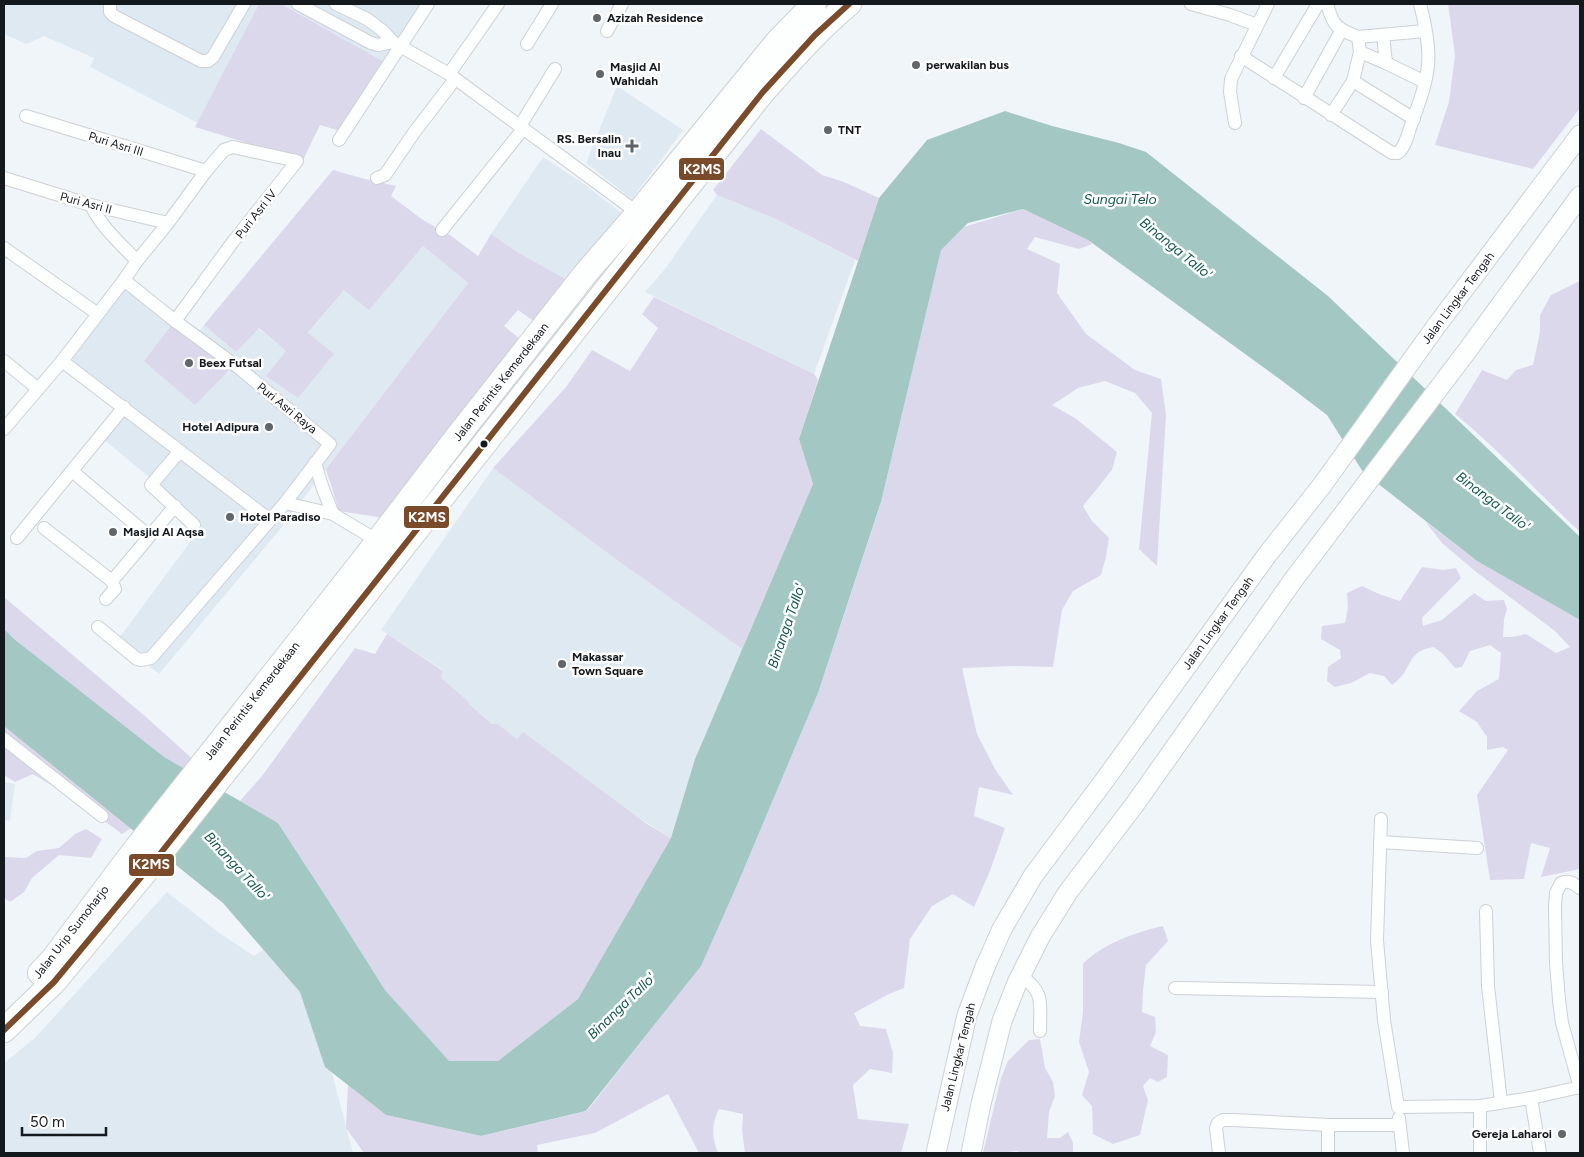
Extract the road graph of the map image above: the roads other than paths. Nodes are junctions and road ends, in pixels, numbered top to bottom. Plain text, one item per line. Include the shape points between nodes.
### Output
1 (110, 4) edge
2 (244, 4) edge
3 (298, 4) edge
4 (336, 4) edge
5 (428, 4) edge
6 (498, 4) edge
7 (552, 4) edge
8 (622, 4) edge
9 (814, 4) edge
10 (849, 4) edge
11 (1191, 4) edge
12 (1268, 4) edge
13 (1327, 4) edge
14 (1420, 4) edge
15 (1257, 26) junction
16 (607, 31) dead end
17 (1341, 31) junction
18 (1425, 31) junction
19 (1383, 35) junction
20 (1358, 37) junction
21 (397, 44) junction
22 (528, 44) dead end
23 (1360, 52) junction
24 (1241, 56) junction
25 (1386, 63) junction
26 (555, 69) dead end
27 (452, 77) junction
28 (1274, 78) junction
29 (1352, 81) junction
30 (1425, 82) junction
31 (1304, 98) junction
32 (1331, 115) junction
33 (26, 116) dead end
34 (1414, 119) junction
35 (1235, 123) dead end
36 (521, 127) junction
37 (717, 132) junction
38 (1580, 134) edge
39 (339, 140) dead end
40 (206, 171) junction
41 (4, 178) edge
42 (377, 178) dead end
43 (1580, 196) edge
44 (91, 205) junction
45 (638, 213) junction
46 (168, 223) junction
47 (442, 230) dead end
48 (4, 248) edge
49 (136, 261) junction
50 (124, 280) junction
51 (98, 314) junction
52 (175, 321) junction
53 (4, 361) edge
54 (62, 361) junction
55 (38, 389) junction
56 (124, 407) junction
57 (4, 429) edge
58 (180, 451) junction
59 (315, 463) junction
60 (72, 471) junction
61 (285, 503) junction
62 (175, 506) junction
63 (333, 514) junction
64 (270, 520) junction
65 (194, 525) dead end
66 (44, 528) dead end
67 (149, 536) junction
68 (17, 538) dead end
69 (378, 541) junction
70 (112, 581) junction
71 (106, 599) dead end
72 (98, 627) dead end
73 (4, 739) edge
74 (102, 816) dead end
75 (1381, 819) dead end
76 (1380, 842) junction
77 (1477, 848) dead end
78 (134, 851) joint
79 (156, 859) joint
80 (1580, 888) edge
81 (1486, 911) dead end
82 (1020, 976) junction
83 (1175, 988) dead end
84 (1382, 992) junction
85 (4, 1009) edge
86 (4, 1030) edge
87 (1040, 1031) dead end
88 (1580, 1088) edge
89 (1531, 1098) junction
90 (1501, 1102) junction
91 (1480, 1106) junction
92 (1398, 1107) junction
93 (1328, 1125) junction
94 (1400, 1125) junction
95 (936, 1153) edge
96 (971, 1153) edge
97 (1219, 1153) edge
98 (1328, 1153) edge
99 (1403, 1153) edge
100 (1480, 1153) edge
101 (1540, 1153) edge

1 - 2 street via 110,12 114,16 201,61 212,57
3 - 21 street via 371,43
4 - 21 street via 367,19
5 - 21 street
6 - 27 street
7 - 22 street
8 - 16 street
9 - 37 highway, Jalan Perintis Kemerdekaan via 778,41
10 - 37 highway, Jalan Perintis Kemerdekaan via 794,56 762,93
11 - 15 street
12 - 15 street
13 - 17 street via 1331,18
13 - 28 street
14 - 18 street
15 - 24 street
17 - 20 street
17 - 31 street
18 - 19 street
18 - 30 street via 1428,64
19 - 20 street
19 - 25 street
20 - 23 street
21 - 27 street
21 - 39 street
23 - 25 street
23 - 29 street
24 - 28 street
24 - 35 street via 1230,84
25 - 30 street
26 - 36 street
27 - 36 street
27 - 42 street via 385,175
28 - 31 street
29 - 32 street
29 - 34 street
30 - 34 street
31 - 32 street
32 - 34 street via 1395,153 1402,148
33 - 40 street, Puri Asri III
36 - 45 street
36 - 47 street
37 - 45 highway, Jalan Perintis Kemerdekaan
37 - 79 highway, Jalan Perintis Kemerdekaan via 607,291
38 - 95 main road, Jalan Lingkar Tengah via 1032,876 1006,921 967,1015
40 - 46 street
40 - 52 street, Puri Asri IV via 224,150 230,148 297,161
41 - 44 street, Puri Asri II
43 - 82 main road via 1294,579 1135,804 1068,892
44 - 46 street, Puri Asri II
44 - 49 street via 97,218
45 - 69 highway, Jalan Perintis Kemerdekaan via 586,273
46 - 49 street
48 - 51 street
49 - 50 street
50 - 51 street
50 - 52 street, Puri Asri Raya
51 - 54 street
52 - 59 street, Puri Asri Raya via 239,368 330,444
53 - 55 street
54 - 55 street
54 - 56 street
55 - 57 street
56 - 58 street
56 - 60 street
58 - 62 street via 151,485
58 - 64 street
59 - 61 street
59 - 63 street
60 - 67 street
60 - 68 street
61 - 63 street
61 - 64 street
62 - 65 street
62 - 67 street
63 - 69 street
64 - 72 street via 151,658 137,659
66 - 70 street
67 - 70 street
69 - 78 highway, Jalan Perintis Kemerdekaan
70 - 71 street via 115,589
73 - 74 street
75 - 76 street
76 - 77 street
76 - 84 street via 1377,940
78 - 85 highway, Jalan Urip Sumoharjo via 53,959
79 - 86 highway, Jalan Urip Sumoharjo via 54,982
80 - 88 street via 1572,882 1561,883 1555,906 1562,1023
81 - 90 street via 1488,986
82 - 87 street via 1033,986 1039,996
82 - 96 main road via 1002,1021
83 - 84 street
84 - 92 street
88 - 89 street
89 - 90 street
89 - 101 street
90 - 91 street
91 - 92 street
91 - 100 street
92 - 94 street
93 - 94 street
93 - 97 street via 1223,1120 1216,1128
93 - 98 street
94 - 99 street

